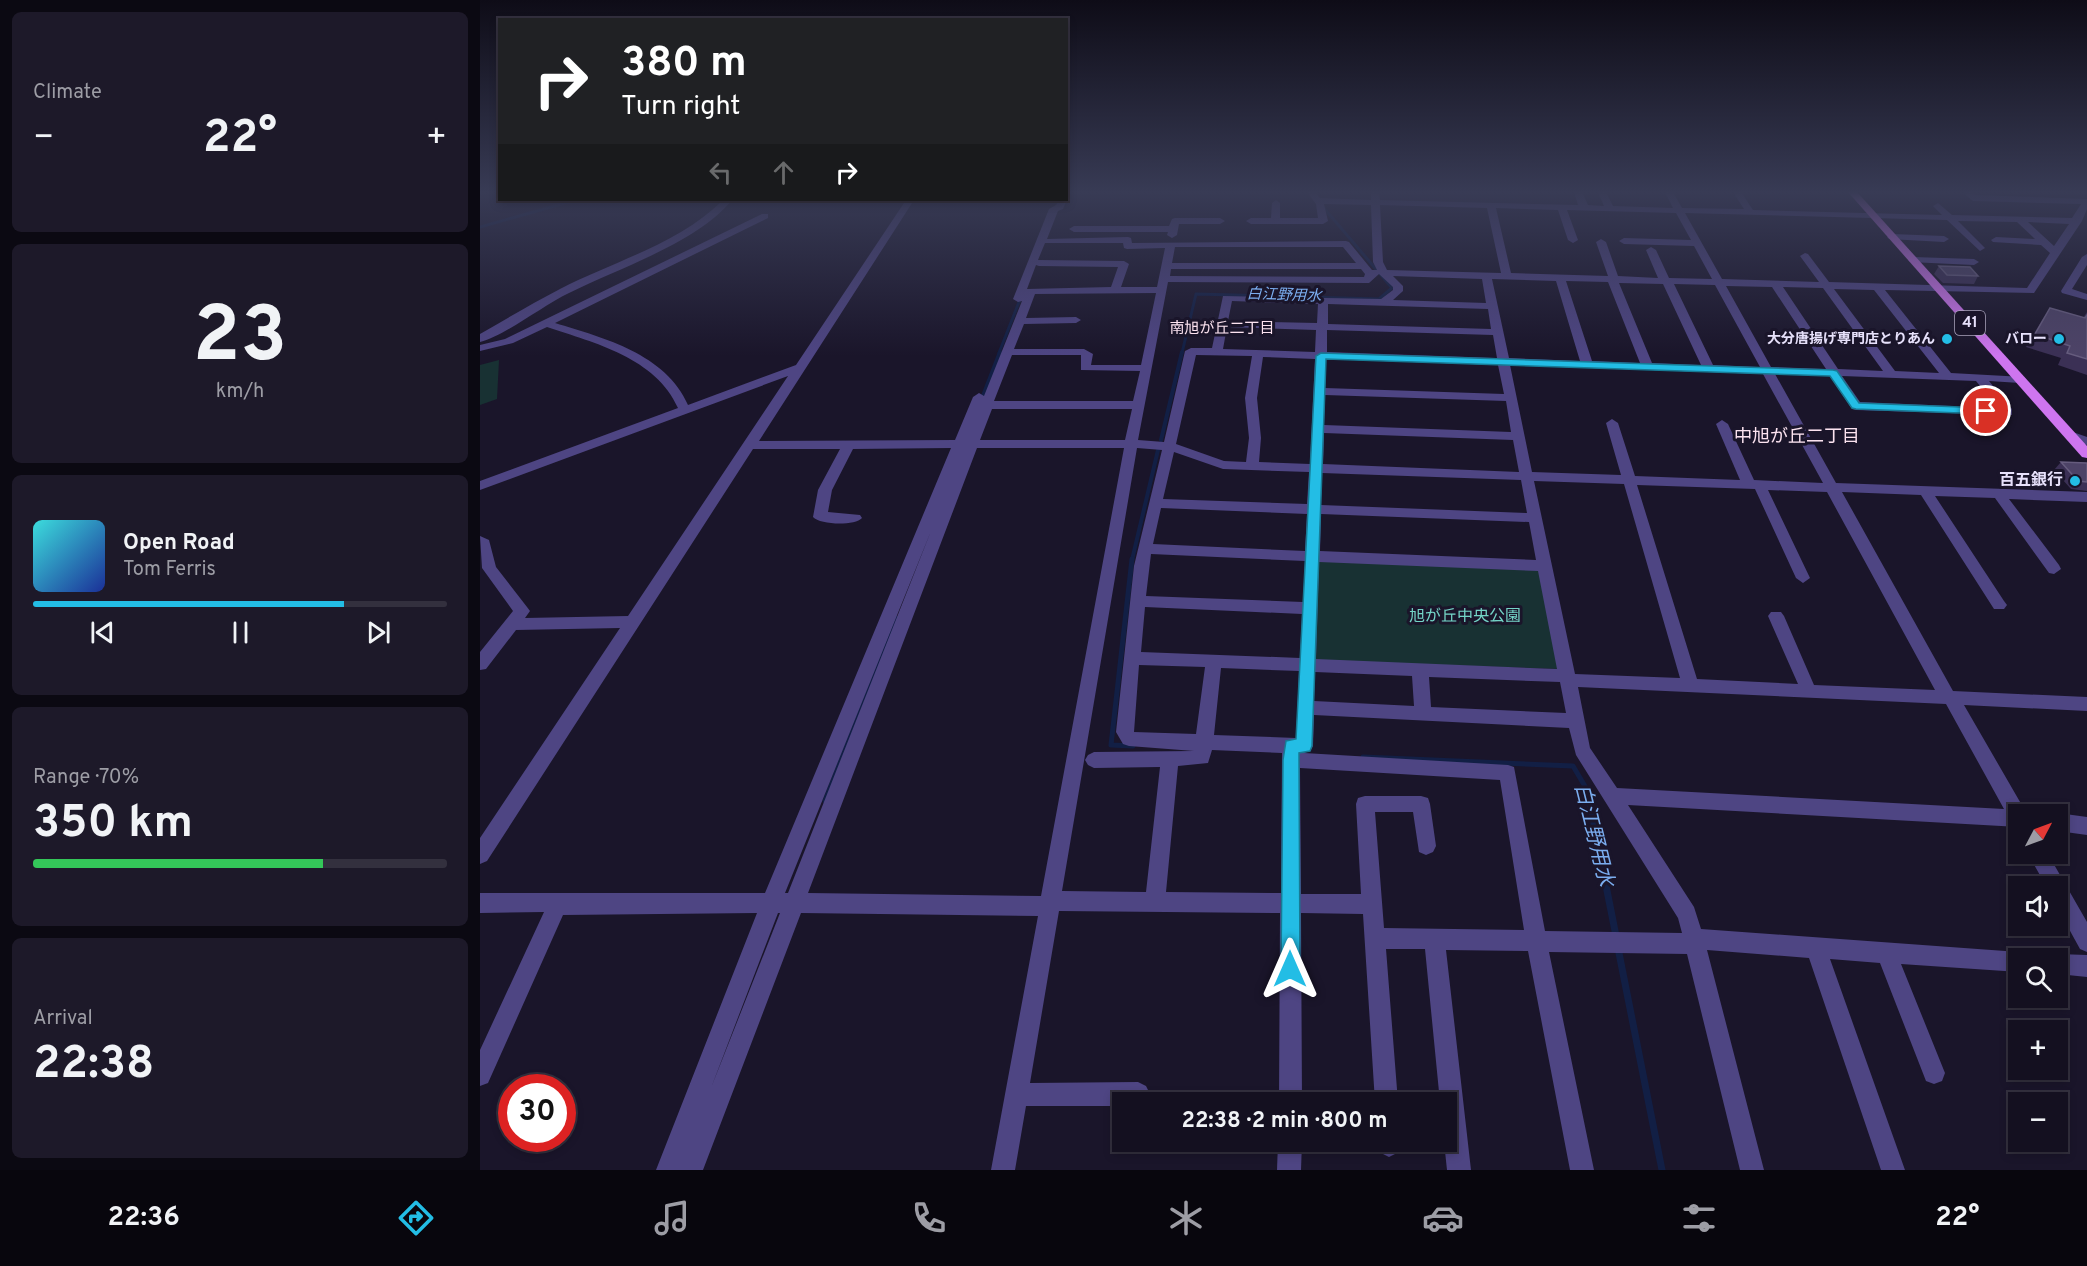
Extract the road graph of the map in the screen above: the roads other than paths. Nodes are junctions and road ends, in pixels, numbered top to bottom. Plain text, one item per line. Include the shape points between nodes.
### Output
1 (658, 247) edge
2 (702, 247) edge
3 (880, 247) edge
4 (1043, 247) edge
5 (1171, 247) edge
6 (1266, 247) edge
7 (1349, 247) edge
8 (1377, 247) edge
9 (1500, 247) edge
10 (1602, 247) edge
11 (1699, 247) edge
12 (1901, 247) edge
13 (2049, 247) edge
14 (2060, 247) edge
15 (1651, 250) dead end
16 (2056, 253) junction
17 (1805, 256) dead end
18 (2087, 257) edge
19 (1913, 260) junction
20 (1974, 262) dead end
21 (1039, 263) dead end
22 (1167, 266) junction
23 (1266, 266) junction
24 (1367, 270) junction
25 (2083, 271) edge
26 (1384, 272) junction
27 (1486, 275) junction
28 (1507, 276) junction
29 (1560, 278) junction
30 (1266, 279) junction
31 (1613, 279) junction
32 (1666, 281) junction
33 (1718, 282) junction
34 (1775, 283) junction
35 (1162, 285) junction
36 (1827, 285) junction
37 (1876, 286) junction
38 (1938, 288) junction
39 (1115, 291) junction
40 (2087, 297) edge
41 (1323, 302) junction
42 (1383, 303) junction
43 (1492, 306) junction
44 (1076, 320) dead end
45 (1018, 321) junction
46 (546, 323) junction
47 (1222, 324) junction
48 (1322, 327) junction
49 (1498, 332) junction
50 (480, 339) edge
51 (480, 348) edge
52 (1006, 352) junction
53 (1216, 352) junction
54 (1258, 353) junction
55 (1321, 356) junction
56 (1504, 362) junction
57 (1587, 364) junction
58 (1647, 366) junction
59 (801, 367) junction
60 (1147, 368) junction
61 (1709, 369) junction
62 (1767, 370) junction
63 (1833, 373) junction
64 (1892, 375) junction
65 (1948, 377) junction
66 (1980, 378) junction
67 (2020, 379) junction
68 (1320, 391) junction
69 (1511, 398) junction
70 (985, 405) junction
71 (1140, 405) junction
72 (684, 409) junction
73 (1612, 423) dead end
74 (1722, 424) dead end
75 (1317, 429) junction
76 (2070, 435) junction
77 (1519, 436) junction
78 (2087, 441) edge
79 (1131, 444) junction
80 (749, 445) junction
81 (848, 445) junction
82 (964, 445) junction
83 (1168, 446) junction
84 (2087, 454) edge
85 (1252, 466) junction
86 (1316, 468) junction
87 (1527, 476) junction
88 (1629, 480) junction
89 (1754, 484) junction
90 (480, 486) edge
91 (1834, 487) junction
92 (1925, 491) junction
93 (1998, 494) junction
94 (2087, 497) edge
95 (1155, 503) junction
96 (1313, 510) junction
97 (855, 518) dead end
98 (1536, 518) junction
99 (480, 541) edge
100 (1144, 549) junction
101 (1312, 556) junction
102 (1545, 566) junction
103 (2054, 569) dead end
104 (1803, 578) dead end
105 (1138, 601) junction
106 (1999, 605) dead end
107 (1308, 608) junction
108 (1776, 616) dead end
109 (634, 622) junction
110 (512, 624) junction
111 (1132, 658) junction
112 (1214, 660) junction
113 (480, 664) edge
114 (1306, 664) junction
115 (1420, 671) junction
116 (1568, 678) junction
117 (1691, 686) junction
118 (1809, 691) junction
119 (1950, 698) junction
120 (2087, 704) edge
121 (1306, 708) junction
122 (1423, 714) junction
123 (1577, 721) junction
124 (1203, 749) junction
125 (1291, 753) junction
126 (1094, 759) dead end
127 (1170, 759) junction
128 (1612, 796) junction
129 (2011, 804) edge
130 (2008, 817) edge
131 (2068, 823) edge
132 (2087, 826) edge
133 (1426, 846) dead end
134 (480, 855) edge
135 (1155, 902) junction
136 (1291, 902) junction
137 (480, 903) edge
138 (1052, 903) junction
139 (782, 904) junction
140 (1371, 904) junction
141 (557, 905) junction
142 (2068, 908) edge
143 (1374, 938) junction
144 (1434, 938) junction
145 (1536, 940) junction
146 (1694, 942) junction
147 (2087, 942) edge
148 (1816, 948) junction
149 (1886, 952) junction
150 (2008, 961) edge
151 (2068, 965) edge
152 (2087, 966) edge
153 (1934, 1072) dead end
154 (480, 1075) edge
155 (1290, 1092) edge
156 (1385, 1092) edge
157 (1112, 1094) edge
158 (1017, 1095) junction
159 (1290, 1152) edge
160 (668, 1170) edge
161 (691, 1170) edge
162 (1003, 1170) edge
163 (1289, 1170) edge
164 (1459, 1170) edge
165 (1582, 1170) edge
166 (1752, 1170) edge
167 (1893, 1170) edge

1 - 50 street via 564,291
2 - 46 street
3 - 59 street
4 - 82 street
5 - 22 street
6 - 23 street
7 - 24 street
8 - 26 street via 1378,262
9 - 28 street
10 - 31 street
11 - 33 street
12 - 19 main road, 41
13 - 16 street
14 - 16 street
15 - 32 street
16 - 38 street via 2030,291
17 - 36 street
18 - 25 street
19 - 20 street
19 - 38 main road, 41
21 - 39 street via 1124,264
22 - 23 street
22 - 35 street
23 - 24 street
23 - 30 street
24 - 26 street
24 - 30 street via 1369,280
25 - 40 street via 2066,291
26 - 27 street
26 - 42 street via 1396,283 1398,291
27 - 28 street
27 - 43 street
28 - 29 street
29 - 31 street
29 - 57 street
30 - 35 street
31 - 32 street
31 - 58 street
32 - 33 street
32 - 61 street
33 - 34 street
33 - 62 street
34 - 36 street
34 - 63 street
35 - 39 street
35 - 60 street
36 - 37 street
36 - 64 street
37 - 38 street
37 - 65 street
38 - 67 main road, 41
39 - 45 street via 1031,291
41 - 42 street
41 - 47 street via 1227,298
41 - 48 street
42 - 43 street
43 - 49 street
44 - 45 street
45 - 52 street
46 - 51 street via 501,344
46 - 72 street via 601,341 652,368 676,388
47 - 48 street
47 - 53 street
48 - 49 street
48 - 55 street
49 - 56 street
52 - 60 street via 1084,352 1088,354 1085,368
52 - 70 street
53 - 54 street
53 - 83 street via 1191,351
54 - 55 street
54 - 85 street via 1251,398 1255,438
55 - 56 street
55 - 68 street
56 - 57 street
56 - 69 street
57 - 58 street
58 - 61 street
59 - 72 street
59 - 80 street
60 - 71 street
61 - 62 street
62 - 63 street
62 - 91 street
63 - 64 street
63 - 66 street via 1856,406 2008,412
64 - 65 street
65 - 66 street
66 - 67 street
67 - 76 main road, 41
68 - 69 street
68 - 75 street
69 - 77 street
70 - 71 street
70 - 82 street
71 - 79 street
72 - 90 street
73 - 88 street
74 - 89 street
75 - 77 street
75 - 86 street
76 - 78 street
76 - 84 main road, 41
77 - 87 street
79 - 82 street
79 - 83 street
79 - 138 street
80 - 81 street
80 - 109 street
81 - 82 street
81 - 97 street via 825,490 820,517
82 - 139 street
83 - 85 street via 1223,465
83 - 95 street
85 - 86 street
86 - 87 street
86 - 96 street
87 - 88 street
87 - 98 street
88 - 89 street
88 - 117 street
89 - 91 street
89 - 104 street
91 - 92 street
91 - 119 street
92 - 93 street
92 - 106 street
93 - 94 street
93 - 103 street
95 - 96 street
95 - 100 street
96 - 98 street
96 - 101 street
98 - 102 street
99 - 110 street via 489,568 522,611
100 - 101 street
100 - 105 street
101 - 102 street
101 - 107 street
102 - 116 street
105 - 107 street
105 - 111 street
107 - 114 street
108 - 118 street
109 - 110 street
109 - 134 street
110 - 113 street
111 - 112 street
111 - 124 street via 1125,732 1129,739
112 - 114 street
112 - 124 street
114 - 115 street
114 - 121 street
115 - 116 street
115 - 122 street
116 - 117 street
116 - 123 street
117 - 118 street
118 - 119 street
119 - 120 street
119 - 129 street
121 - 122 street
121 - 125 street via 1304,746
122 - 123 street
123 - 128 street via 1582,750
124 - 125 street
124 - 127 street
125 - 136 street
125 - 145 street via 1362,766 1508,773
126 - 127 street
127 - 135 street
128 - 130 street
128 - 146 street via 1687,914
131 - 132 street
133 - 140 street via 1421,804 1365,804
135 - 136 street
135 - 138 street
136 - 140 street
136 - 155 street
137 - 141 street via 559,902
138 - 139 street
138 - 158 street
139 - 141 street
139 - 160 street
139 - 161 street
140 - 143 street
141 - 154 street
142 - 147 street
143 - 144 street
143 - 156 street
144 - 145 street
144 - 164 street
145 - 146 street
145 - 165 street
146 - 148 street
146 - 166 street
148 - 149 street
148 - 167 street
149 - 150 street
149 - 153 street
151 - 152 street
157 - 158 street
158 - 162 street
159 - 163 street

